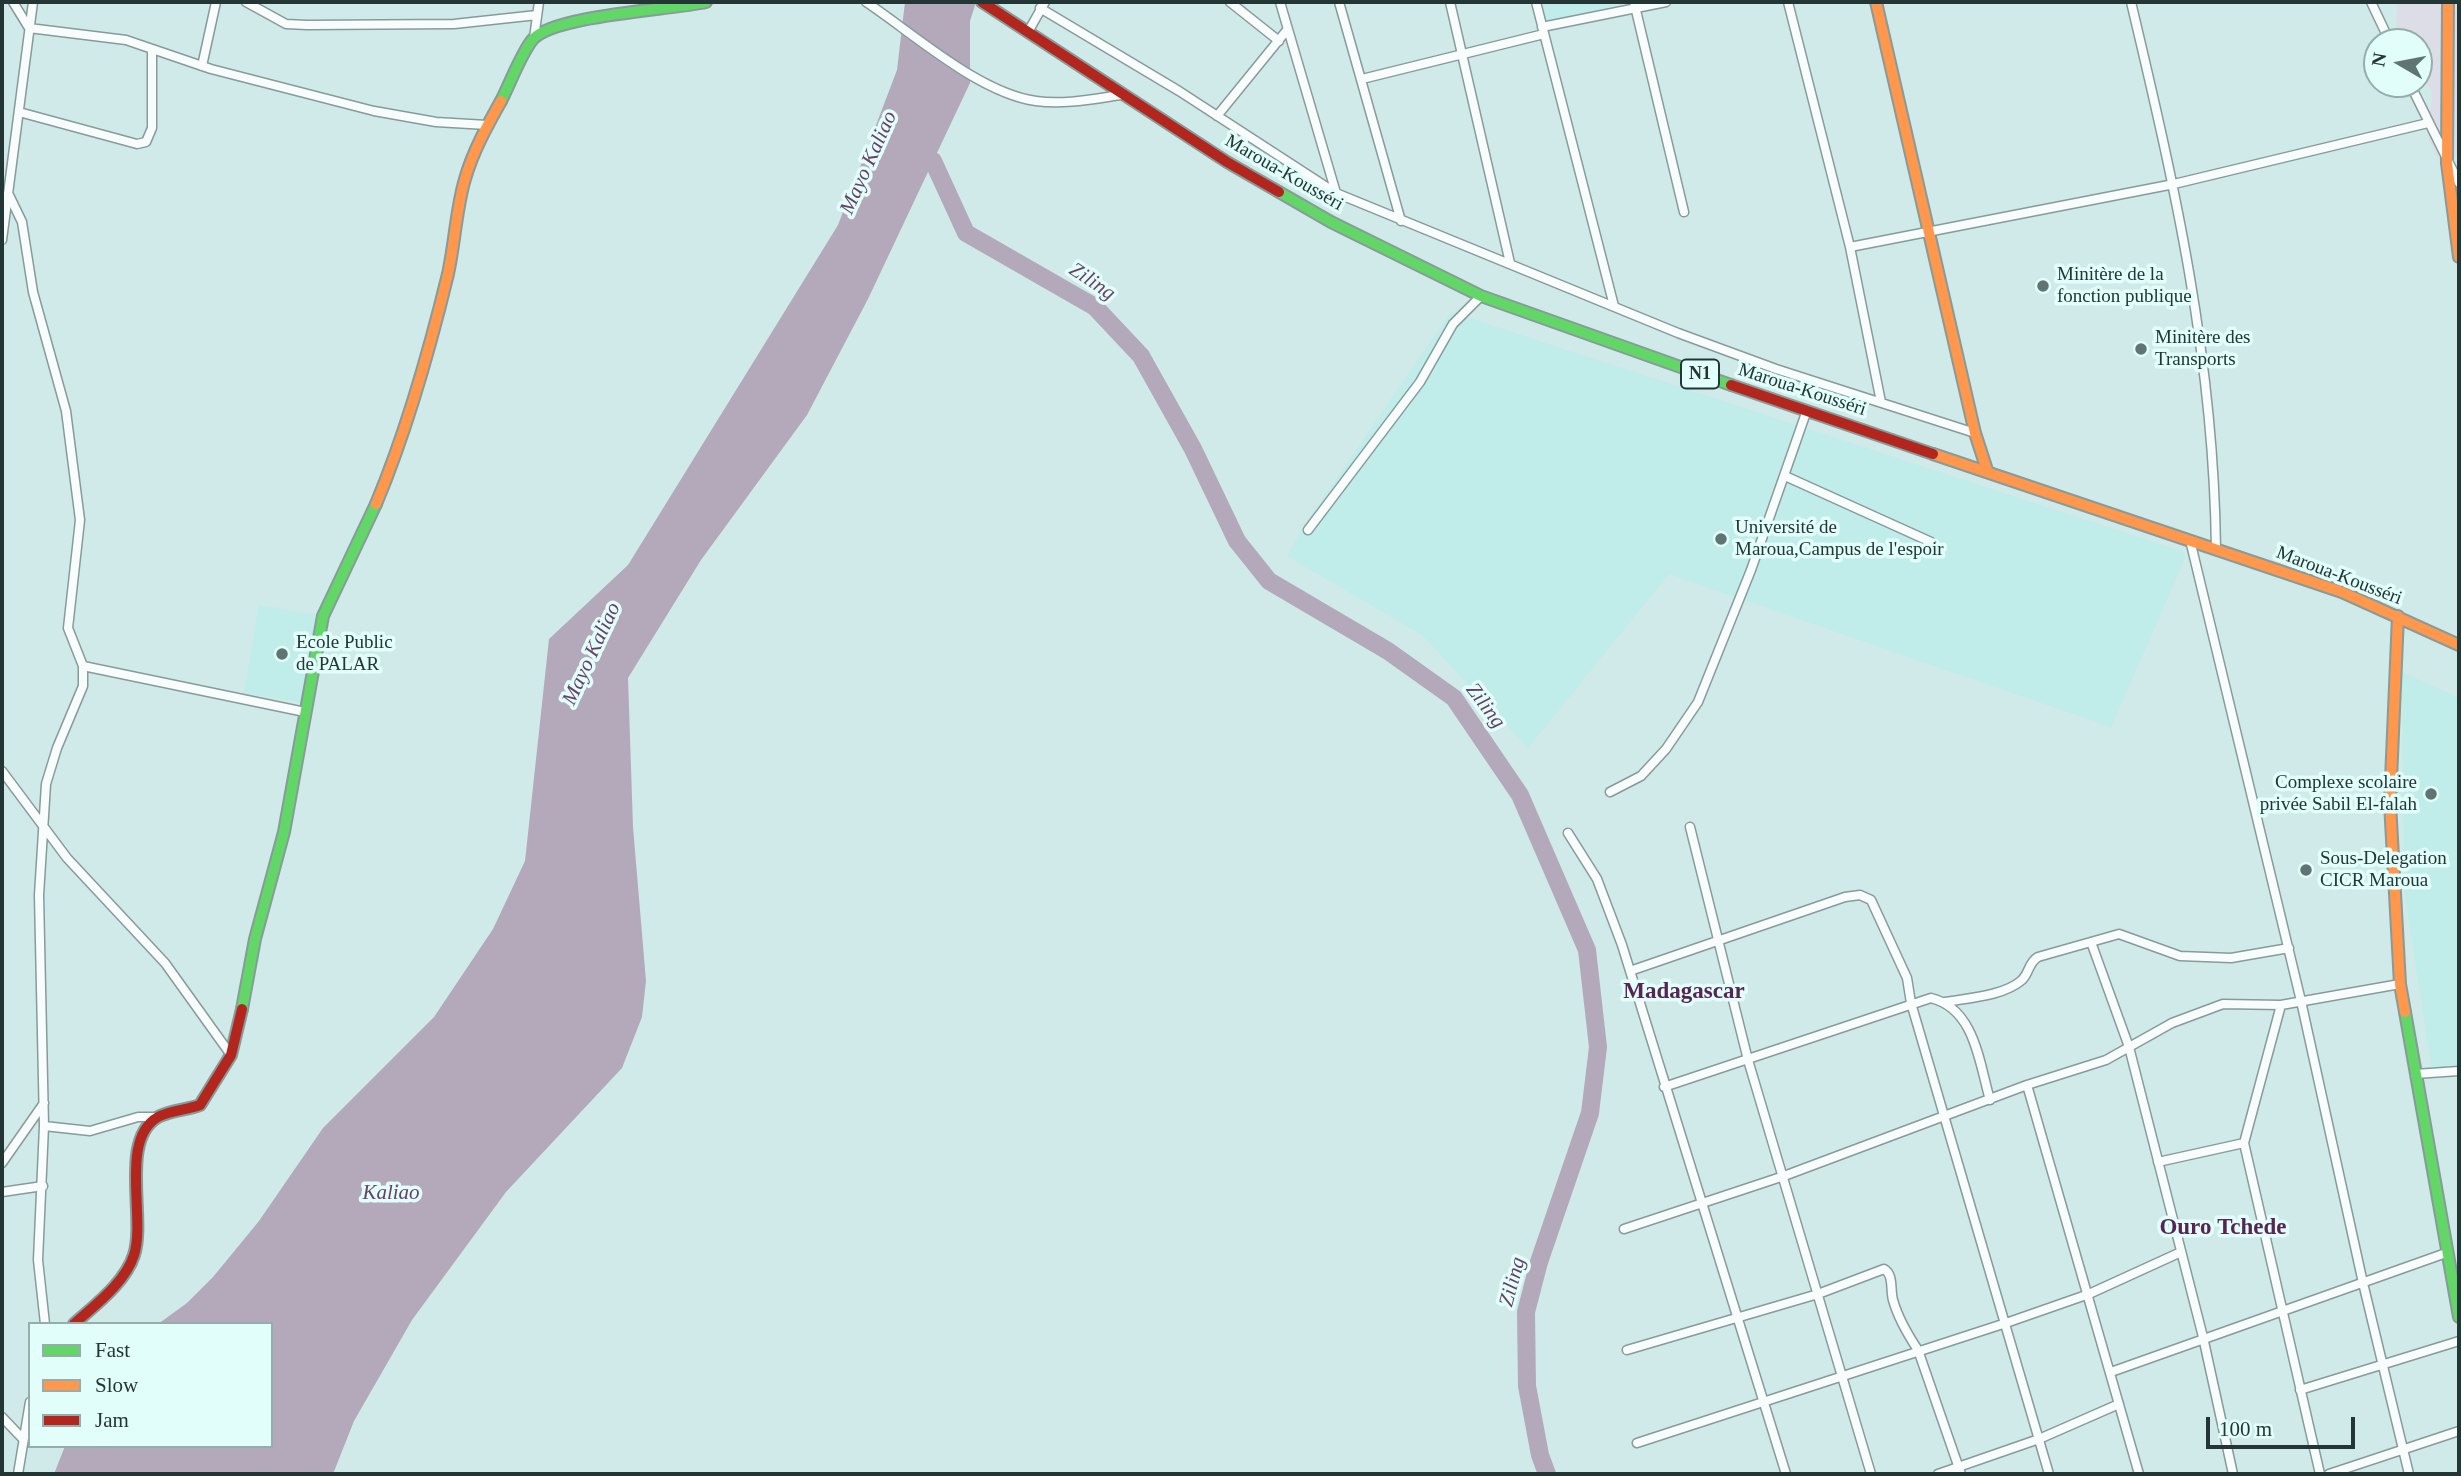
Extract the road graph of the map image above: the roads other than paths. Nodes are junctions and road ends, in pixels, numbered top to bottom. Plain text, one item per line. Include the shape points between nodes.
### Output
1 (13, 2) edge
2 (33, 2) edge
3 (216, 2) edge
4 (246, 2) edge
5 (538, 2) edge
6 (706, 2) edge
7 (866, 2) edge
8 (1230, 2) edge
9 (1280, 2) edge
10 (1339, 2) edge
11 (1450, 2) edge
12 (1536, 2) edge
13 (1666, 2) edge
14 (1788, 2) edge
15 (1877, 2) edge
16 (2132, 2) edge
17 (2371, 2) edge
18 (2448, 2) edge
19 (984, 3) edge
20 (1042, 5) edge
21 (1635, 5) edge
22 (537, 15) junction
23 (2383, 28) edge
24 (29, 29) junction
25 (1287, 30) junction
26 (1543, 31) junction
27 (1028, 32) junction
28 (534, 38) junction
29 (1279, 41) junction
30 (152, 49) junction
31 (1463, 54) junction
32 (202, 66) junction
33 (1362, 79) junction
34 (1125, 94) junction
35 (2416, 98) edge
36 (19, 113) junction
37 (1217, 116) junction
38 (2428, 123) junction
39 (487, 125) junction
40 (2447, 163) junction
41 (2459, 183) edge
42 (2174, 184) junction
43 (1336, 193) junction
44 (8, 194) junction
45 (1684, 212) dead end
46 (4, 214) edge
47 (1401, 220) junction
48 (1930, 230) junction
49 (2, 240) edge
50 (1850, 247) junction
51 (2459, 257) edge
52 (1510, 263) junction
53 (1482, 296) junction
54 (1614, 306) junction
55 (1881, 402) junction
56 (1807, 410) junction
57 (1975, 433) junction
58 (1987, 470) junction
59 (1785, 477) junction
60 (1308, 530) dead end
61 (2190, 540) junction
62 (1931, 542) dead end
63 (2216, 550) junction
64 (2398, 616) junction
65 (2459, 645) edge
66 (83, 666) junction
67 (305, 712) junction
68 (2, 771) edge
69 (1610, 792) dead end
70 (1690, 827) dead end
71 (43, 828) junction
72 (1568, 833) dead end
73 (1717, 942) junction
74 (2091, 942) junction
75 (2289, 948) junction
76 (1630, 971) junction
77 (2400, 984) junction
78 (2301, 1001) junction
79 (1945, 1002) junction
80 (1911, 1003) junction
81 (2281, 1004) junction
82 (2129, 1047) junction
83 (231, 1055) junction
84 (1748, 1060) junction
85 (2459, 1072) edge
86 (2414, 1074) junction
87 (2027, 1085) junction
88 (1664, 1087) junction
89 (1990, 1100) junction
90 (44, 1103) junction
91 (1943, 1116) junction
92 (157, 1117) junction
93 (44, 1125) junction
94 (2244, 1143) junction
95 (2158, 1162) junction
96 (2, 1163) edge
97 (1784, 1176) junction
98 (43, 1186) junction
99 (2, 1192) edge
100 (1700, 1205) junction
101 (1623, 1228) dead end
102 (2181, 1252) junction
103 (2446, 1253) junction
104 (2363, 1283) junction
105 (1818, 1294) junction
106 (2089, 1294) junction
107 (2282, 1310) junction
108 (2459, 1317) edge
109 (1737, 1318) junction
110 (46, 1322) edge
111 (76, 1322) edge
112 (2006, 1323) junction
113 (2203, 1337) junction
114 (2459, 1341) edge
115 (1627, 1350) dead end
116 (1918, 1350) junction
117 (2382, 1365) junction
118 (2111, 1372) junction
119 (1844, 1375) junction
120 (2300, 1390) junction
121 (1764, 1404) junction
122 (2119, 1404) junction
123 (28, 1411) edge
124 (2, 1417) edge
125 (2459, 1431) edge
126 (22, 1438) junction
127 (2039, 1439) junction
128 (1637, 1443) dead end
129 (2403, 1449) junction
130 (1961, 1471) edge
131 (18, 1474) edge
132 (1786, 1474) edge
133 (1871, 1474) edge
134 (1938, 1474) edge
135 (2049, 1474) edge
136 (2139, 1474) edge
137 (2233, 1474) edge
138 (2320, 1474) edge
139 (2329, 1474) edge
140 (2409, 1474) edge

1 - 24 street
2 - 24 street
3 - 32 street
4 - 22 street via 286,24 307,25 454,24
5 - 22 street
6 - 28 main road via 616,14 555,28
7 - 34 street via 1007,95 1063,103
8 - 29 street
9 - 25 street
10 - 33 street
11 - 31 street
12 - 26 street
13 - 21 street
14 - 50 street
15 - 48 main road
16 - 42 street
17 - 23 street
18 - 40 main road
19 - 27 main road, Maroua-Kousséri / N1
20 - 27 street
20 - 37 street
21 - 26 street
21 - 45 street
22 - 28 street
24 - 30 street via 126,40
24 - 36 street
25 - 29 street
25 - 43 street
26 - 31 street
26 - 54 street
27 - 34 main road, Maroua-Kousséri / N1
28 - 39 main road
29 - 37 street
30 - 32 street
30 - 36 street via 152,128 146,142 137,144
31 - 33 street
31 - 52 street
32 - 39 street via 374,111
33 - 47 street
34 - 53 main road, Maroua-Kousséri / N1 via 1227,162 1331,222
35 - 38 street
36 - 44 street
37 - 43 street
38 - 40 street
38 - 42 street
39 - 67 main road via 464,181 433,334 391,468 323,616
40 - 41 street
40 - 51 main road
42 - 48 street
42 - 63 street via 2211,423
43 - 47 street
44 - 46 street
44 - 66 street via 22,222 33,292 66,411 80,520 68,628
46 - 49 street
47 - 52 street
48 - 50 street
48 - 57 main road
50 - 55 street
52 - 54 street
53 - 56 main road, Maroua-Kousséri / N1
53 - 60 street via 1453,324 1420,382
54 - 55 street via 1763,365
55 - 57 street
56 - 58 main road, Maroua-Kousséri / N1
56 - 59 street
57 - 58 main road
58 - 61 main road, Maroua-Kousséri / N1
59 - 62 street
59 - 69 street via 1698,702 1641,776
61 - 63 main road, Maroua-Kousséri / N1
61 - 75 street
63 - 64 main road, Maroua-Kousséri / N1
64 - 65 main road, Maroua-Kousséri / N1
64 - 77 main road via 2390,803
66 - 67 street
66 - 71 street via 79,700 46,784
67 - 83 main road via 284,832
68 - 71 street
70 - 73 street
71 - 83 street via 165,963
71 - 90 street via 39,906
72 - 76 street via 1597,879
73 - 76 street
73 - 80 street via 1860,895 1871,900 1877,910 1907,978
73 - 84 street
74 - 75 street via 2119,934 2170,954 2231,958
74 - 79 street via 2038,957 2022,980 2005,989
74 - 82 street
75 - 78 street
76 - 88 street
77 - 78 street
77 - 86 main road
78 - 81 street
78 - 104 street
79 - 80 street via 1931,998
79 - 89 street via 1970,1029
80 - 84 street
80 - 91 street
81 - 82 street via 2222,1004 2172,1023
81 - 94 street
82 - 87 street via 2106,1060
82 - 95 street
83 - 92 main road via 200,1105
84 - 88 street
84 - 97 street
85 - 86 street
86 - 103 main road
87 - 89 street
87 - 106 street
88 - 100 street
89 - 91 street
90 - 93 street
90 - 96 street
91 - 97 street
91 - 112 street
92 - 93 street via 138,1117 90,1130
92 - 111 main road via 139,1140 134,1258
93 - 98 street
94 - 95 street
94 - 107 street
95 - 102 street
97 - 100 street
97 - 105 street
98 - 99 street
98 - 110 street via 38,1260
100 - 101 street
100 - 109 street
102 - 106 street
102 - 113 street
103 - 104 street
103 - 108 main road
104 - 107 street
104 - 117 street
105 - 109 street
105 - 116 street via 1878,1270 1888,1271 1893,1299
105 - 119 street
106 - 112 street
106 - 118 street
107 - 113 street
107 - 120 street
109 - 115 street
109 - 121 street
112 - 116 street
112 - 127 street
113 - 118 street
113 - 137 street
114 - 117 street
116 - 119 street
116 - 130 street
117 - 120 street
117 - 129 street
118 - 122 street
119 - 121 street
119 - 133 street
120 - 138 street
121 - 128 street
121 - 132 street
122 - 127 street
122 - 136 street
123 - 126 street
124 - 126 street
125 - 129 street
126 - 131 street
127 - 130 street
127 - 135 street
129 - 139 street
129 - 140 street
130 - 134 street

